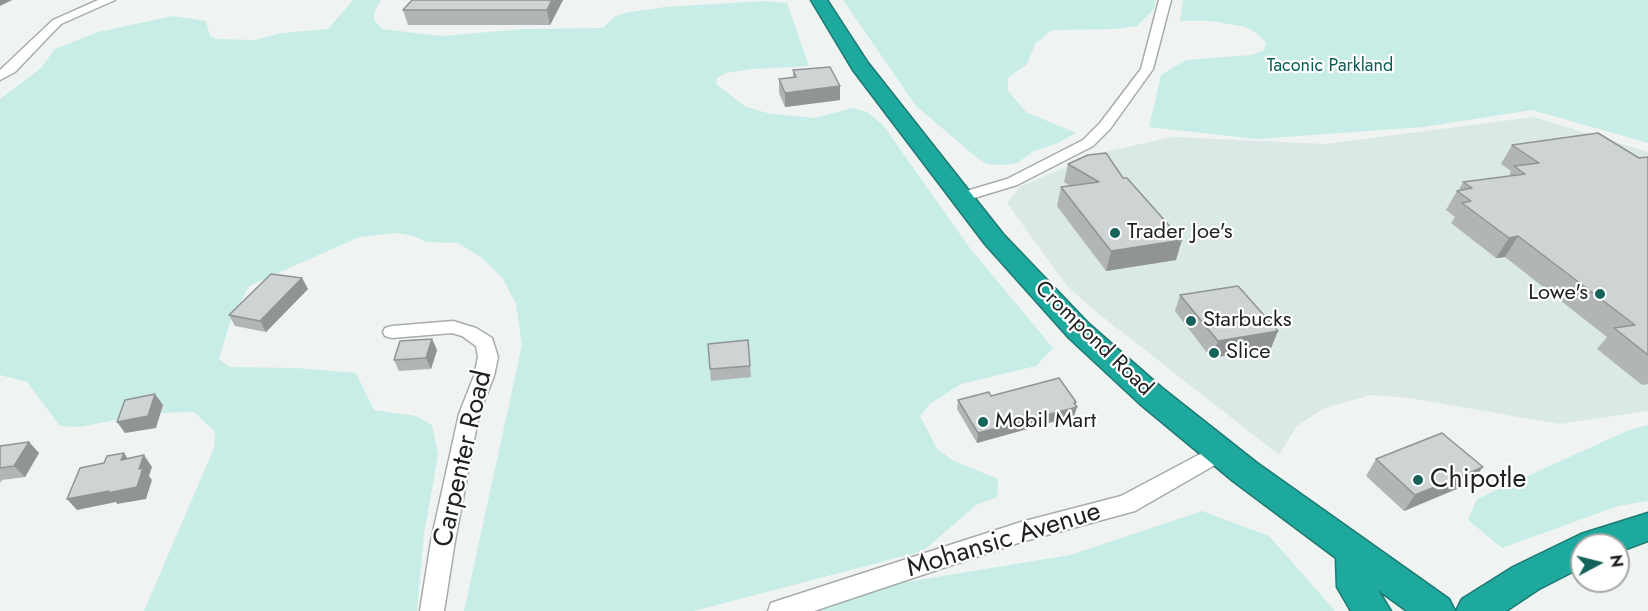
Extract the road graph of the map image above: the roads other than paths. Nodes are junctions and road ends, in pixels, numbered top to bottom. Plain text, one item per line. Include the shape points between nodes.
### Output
1 (109, 0) edge
2 (819, 0) edge
3 (1165, 0) edge
4 (0, 76) edge
5 (962, 197) junction
6 (392, 332) dead end
7 (1220, 452) junction
8 (1648, 527) edge
9 (1630, 533) edge
10 (1353, 550) junction
11 (1570, 556) edge
12 (432, 611) edge
13 (780, 611) edge
14 (1372, 611) edge
15 (1436, 611) edge
16 (1475, 611) edge

1 - 4 street via 57,22
2 - 5 highway, Crompond Road via 860,66
3 - 5 street via 1147,69 1088,143 1012,182
5 - 7 highway, Crompond Road via 1083,335
6 - 12 street, Carpenter Road via 453,327 485,342 488,357 469,414
7 - 10 highway, Crompond Road
7 - 13 street, Mohansic Avenue via 1127,504 1021,532
8 - 9 highway
10 - 14 highway via 1355,587
10 - 15 highway, Crompond Road
11 - 16 highway via 1526,578

